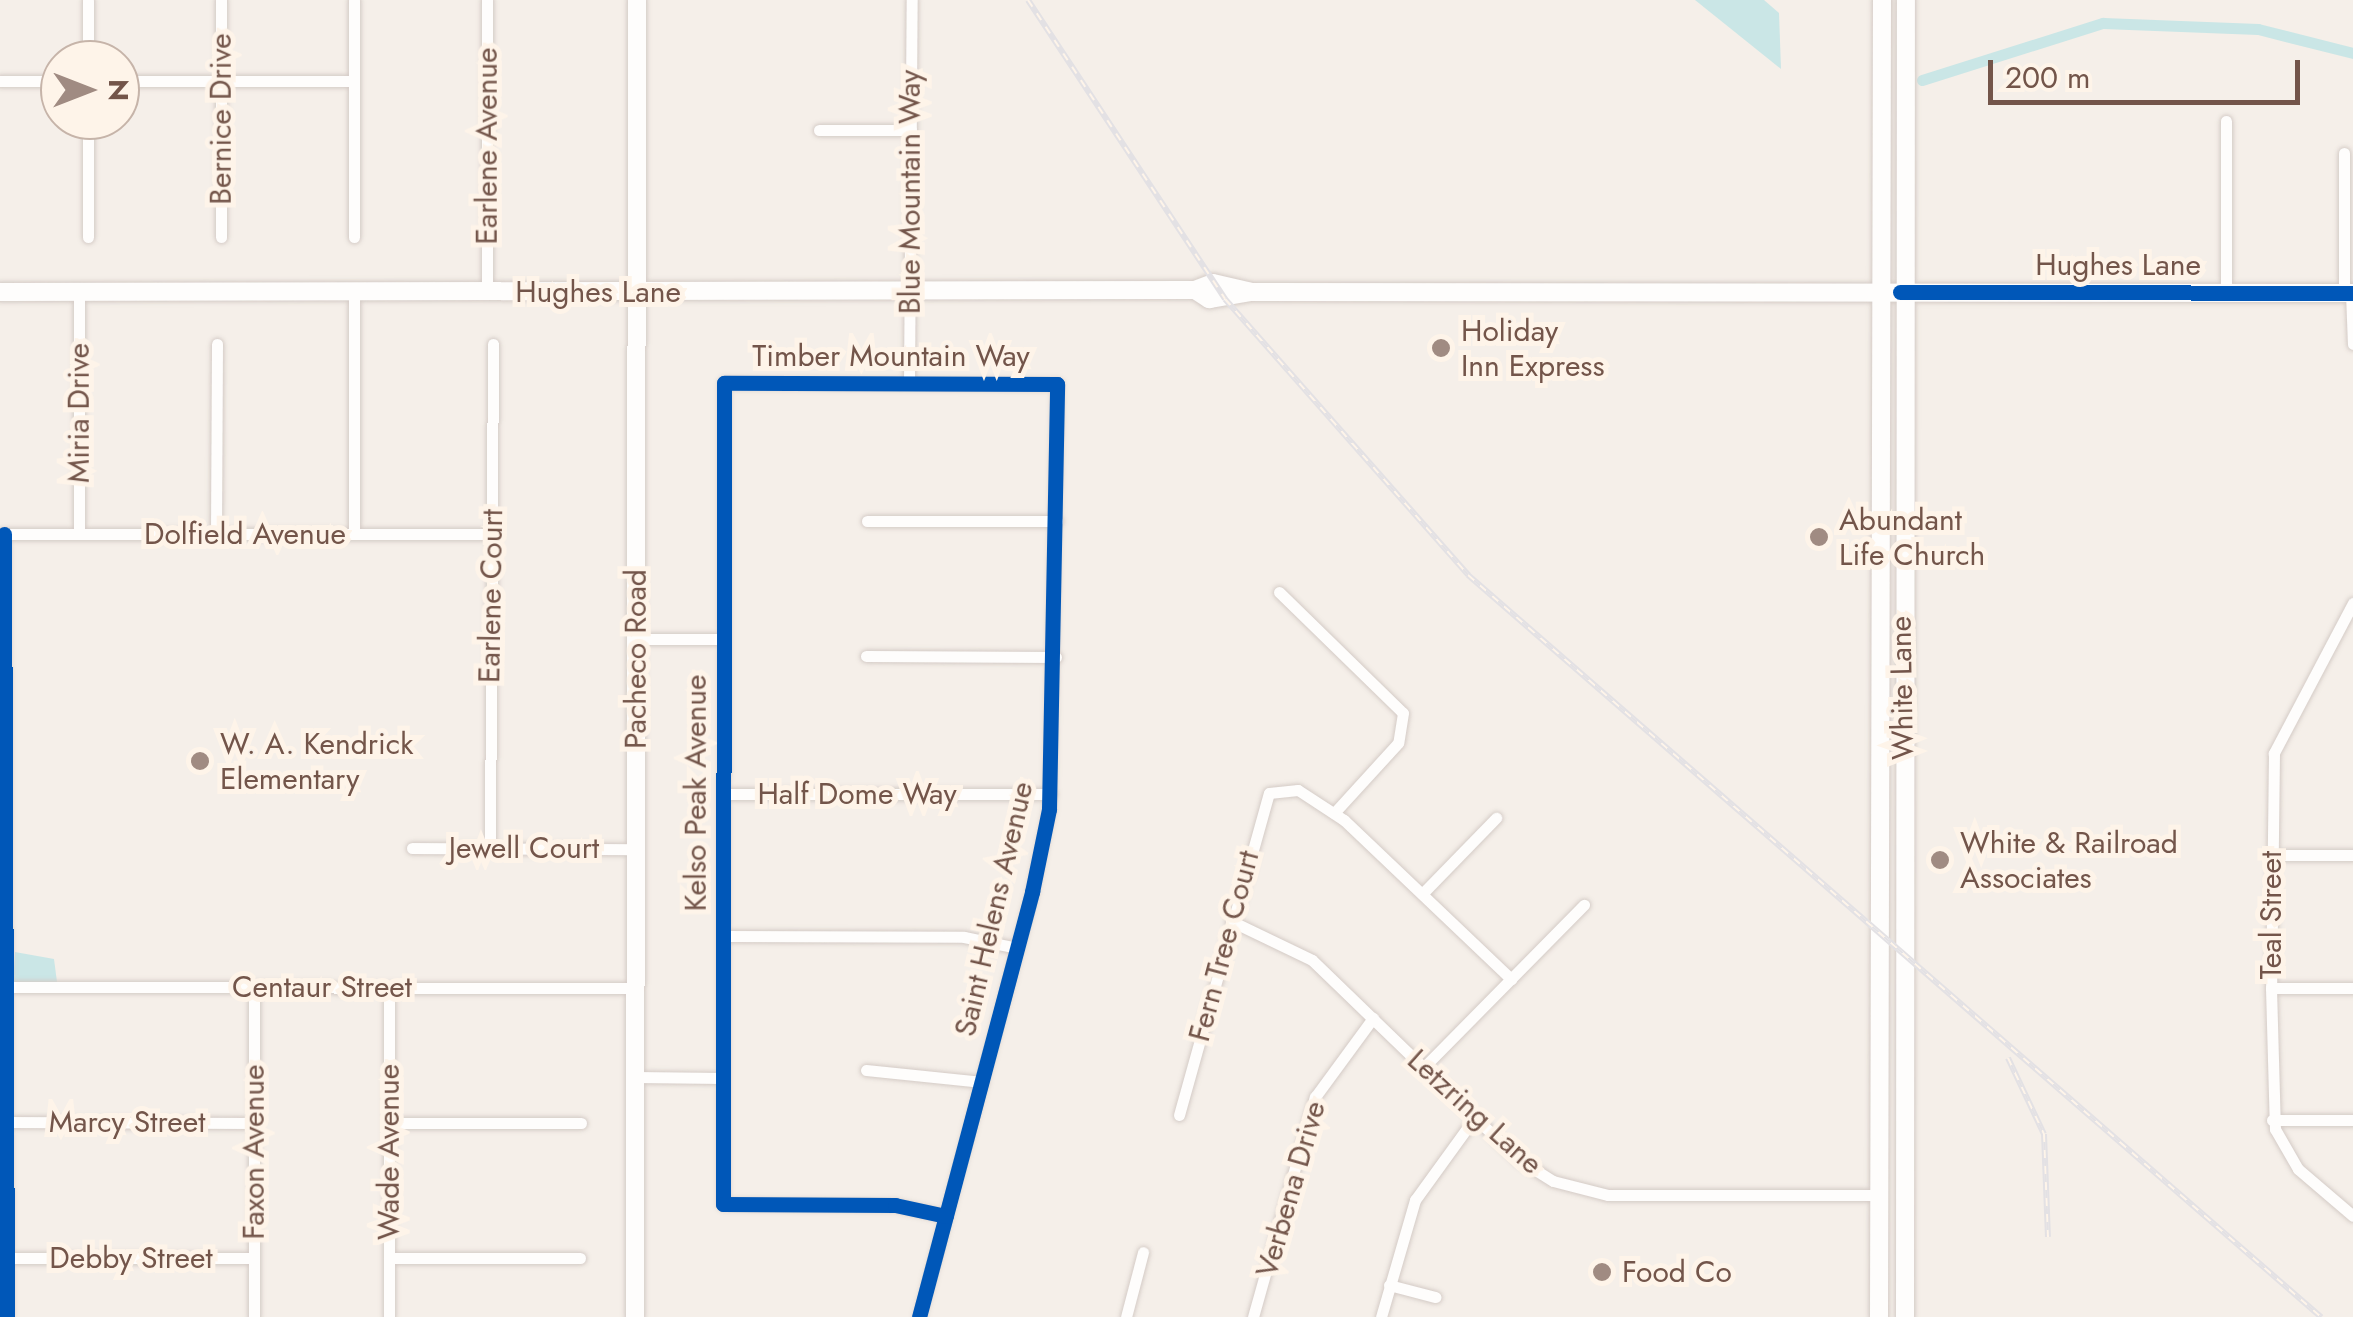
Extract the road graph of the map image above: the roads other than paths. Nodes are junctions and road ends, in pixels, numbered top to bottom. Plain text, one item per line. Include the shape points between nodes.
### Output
1 (88, 0) edge
2 (221, 0) edge
3 (354, 0) edge
4 (487, 0) edge
5 (637, 0) edge
6 (912, 0) edge
7 (1882, 0) edge
8 (1894, 0) edge
9 (1906, 0) edge
10 (88, 40) edge
11 (1905, 46) junction
12 (0, 81) edge
13 (40, 81) edge
14 (140, 81) edge
15 (221, 81) junction
16 (354, 81) junction
17 (2226, 121) dead end
18 (819, 130) dead end
19 (911, 130) junction
20 (88, 140) edge
21 (2344, 152) dead end
22 (88, 237) dead end
23 (221, 237) dead end
24 (354, 237) dead end
25 (0, 292) edge
26 (79, 292) junction
27 (354, 292) junction
28 (487, 292) junction
29 (636, 292) junction
30 (910, 292) junction
31 (1891, 292) junction
32 (2226, 292) junction
33 (2350, 293) edge
34 (217, 344) dead end
35 (492, 344) dead end
36 (2353, 344) edge
37 (724, 383) joint
38 (909, 383) junction
39 (1057, 384) joint
40 (866, 521) dead end
41 (1056, 521) junction
42 (2, 534) edge
43 (79, 534) junction
44 (216, 534) junction
45 (354, 534) junction
46 (490, 534) junction
47 (1279, 592) dead end
48 (2353, 603) edge
49 (636, 639) junction
50 (724, 640) junction
51 (866, 656) dead end
52 (1056, 657) junction
53 (2, 668) edge
54 (724, 794) junction
55 (1051, 794) junction
56 (1334, 813) junction
57 (1496, 818) dead end
58 (1881, 845) junction
59 (412, 848) dead end
60 (490, 848) junction
61 (636, 848) junction
62 (2271, 854) junction
63 (2353, 854) edge
64 (1423, 893) junction
65 (1584, 905) dead end
66 (1904, 912) junction
67 (1231, 921) junction
68 (724, 936) junction
69 (1018, 948) junction
70 (1880, 978) junction
71 (1511, 979) junction
72 (8, 987) junction
73 (254, 988) junction
74 (389, 988) junction
75 (636, 988) junction
76 (2270, 988) junction
77 (2353, 988) edge
78 (1374, 1018) junction
79 (1424, 1068) junction
80 (866, 1070) dead end
81 (635, 1078) junction
82 (723, 1078) junction
83 (982, 1082) junction
84 (1907, 1089) junction
85 (1880, 1090) junction
86 (1180, 1114) dead end
87 (1475, 1117) junction
88 (2272, 1120) junction
89 (2353, 1120) edge
90 (4, 1122) edge
91 (254, 1123) junction
92 (389, 1123) junction
93 (581, 1123) dead end
94 (1881, 1195) junction
95 (1906, 1199) junction
96 (946, 1216) junction
97 (2353, 1216) edge
98 (1143, 1252) dead end
99 (8, 1258) junction
100 (254, 1258) junction
101 (389, 1258) junction
102 (580, 1258) dead end
103 (1906, 1276) junction
104 (1880, 1279) junction
105 (1390, 1285) junction
106 (1436, 1298) dead end
107 (8, 1317) edge
108 (254, 1317) edge
109 (388, 1317) edge
110 (635, 1317) edge
111 (919, 1317) edge
112 (1126, 1317) edge
113 (1254, 1317) edge
114 (1381, 1317) edge
115 (1879, 1317) edge
116 (1888, 1317) edge
117 (1905, 1317) edge

1 - 10 street
2 - 15 street, Bernice Drive
3 - 16 street
4 - 28 street, Earlene Avenue
5 - 29 street, Pacheco Road
6 - 19 street, Blue Mountain Way
7 - 31 street, White Lane
8 - 11 street
9 - 11 street, White Lane
11 - 31 street, White Lane
12 - 13 street
14 - 15 street
15 - 16 street
15 - 23 street, Bernice Drive
16 - 24 street
17 - 32 street
18 - 19 street
19 - 30 street, Blue Mountain Way
20 - 22 street
21 - 33 street
25 - 26 street, Hughes Lane
26 - 27 street, Hughes Lane
26 - 43 street, Miria Drive
27 - 28 street, Hughes Lane
27 - 45 street
28 - 29 street, Hughes Lane
29 - 30 street, Hughes Lane
29 - 49 street, Pacheco Road
30 - 31 street, Hughes Lane via 1195,290 1209,299 1251,292
30 - 38 street, Blue Mountain Way
31 - 32 street, Hughes Lane
31 - 58 street, White Lane
31 - 66 street, White Lane
32 - 33 street, Hughes Lane
33 - 36 street
34 - 44 street
35 - 46 street, Earlene Court
37 - 38 street, Timber Mountain Way
37 - 50 street, Kelso Peak Avenue
38 - 39 street, Timber Mountain Way
39 - 41 street, Saint Helens Avenue
40 - 41 street
41 - 52 street, Saint Helens Avenue
42 - 43 street, Dolfield Avenue
42 - 53 street
43 - 44 street, Dolfield Avenue
44 - 45 street, Dolfield Avenue
45 - 46 street, Dolfield Avenue
46 - 60 street, Earlene Court
47 - 56 street via 1398,702 1406,725
48 - 62 street, Teal Street via 2280,734
49 - 50 street
49 - 61 street, Pacheco Road
50 - 54 street, Kelso Peak Avenue
51 - 52 street
52 - 55 street, Saint Helens Avenue
53 - 72 street
54 - 55 street, Half Dome Way
54 - 68 street, Kelso Peak Avenue
55 - 69 street, Saint Helens Avenue
56 - 64 street
56 - 67 street, Fern Tree Court via 1282,788 1262,803
57 - 64 street
58 - 66 street
58 - 70 street, White Lane
59 - 60 street, Jewell Court
60 - 61 street, Jewell Court
61 - 75 street, Pacheco Road
62 - 63 street
62 - 76 street, Teal Street
64 - 71 street
65 - 71 street
66 - 84 street, White Lane
67 - 78 street, Letzring Lane via 1294,948
67 - 86 street, Fern Tree Court
68 - 69 street via 964,936
68 - 82 street, Kelso Peak Avenue
69 - 83 street, Saint Helens Avenue
70 - 84 street
70 - 85 street, White Lane
71 - 79 street
72 - 73 street, Centaur Street
72 - 90 street
73 - 74 street, Centaur Street
73 - 91 street, Faxon Avenue
74 - 75 street, Centaur Street
74 - 92 street, Wade Avenue
75 - 81 street, Pacheco Road
76 - 77 street
76 - 88 street, Teal Street
78 - 79 street, Letzring Lane
78 - 113 street, Verbena Drive via 1310,1109
79 - 87 street, Letzring Lane
80 - 83 street
81 - 82 street
81 - 110 street, Pacheco Road
82 - 96 street, Kelso Peak Avenue via 723,1204 895,1205
83 - 96 street, Saint Helens Avenue
84 - 95 street, White Lane
85 - 94 street, White Lane
85 - 95 street via 1890,1173
87 - 94 street, Letzring Lane via 1534,1170 1590,1193
87 - 105 street via 1415,1200
88 - 89 street
88 - 97 street, Teal Street via 2288,1157
90 - 91 street, Marcy Street
90 - 99 street
91 - 100 street, Faxon Avenue
92 - 93 street
92 - 101 street, Wade Avenue
94 - 103 street
94 - 104 street, White Lane
95 - 103 street, White Lane
96 - 111 street, Saint Helens Avenue
98 - 112 street
99 - 100 street, Debby Street
99 - 107 street
100 - 108 street, Faxon Avenue
101 - 102 street
101 - 109 street, Wade Avenue
103 - 117 street, White Lane
104 - 115 street, White Lane
104 - 116 street
105 - 106 street
105 - 114 street

